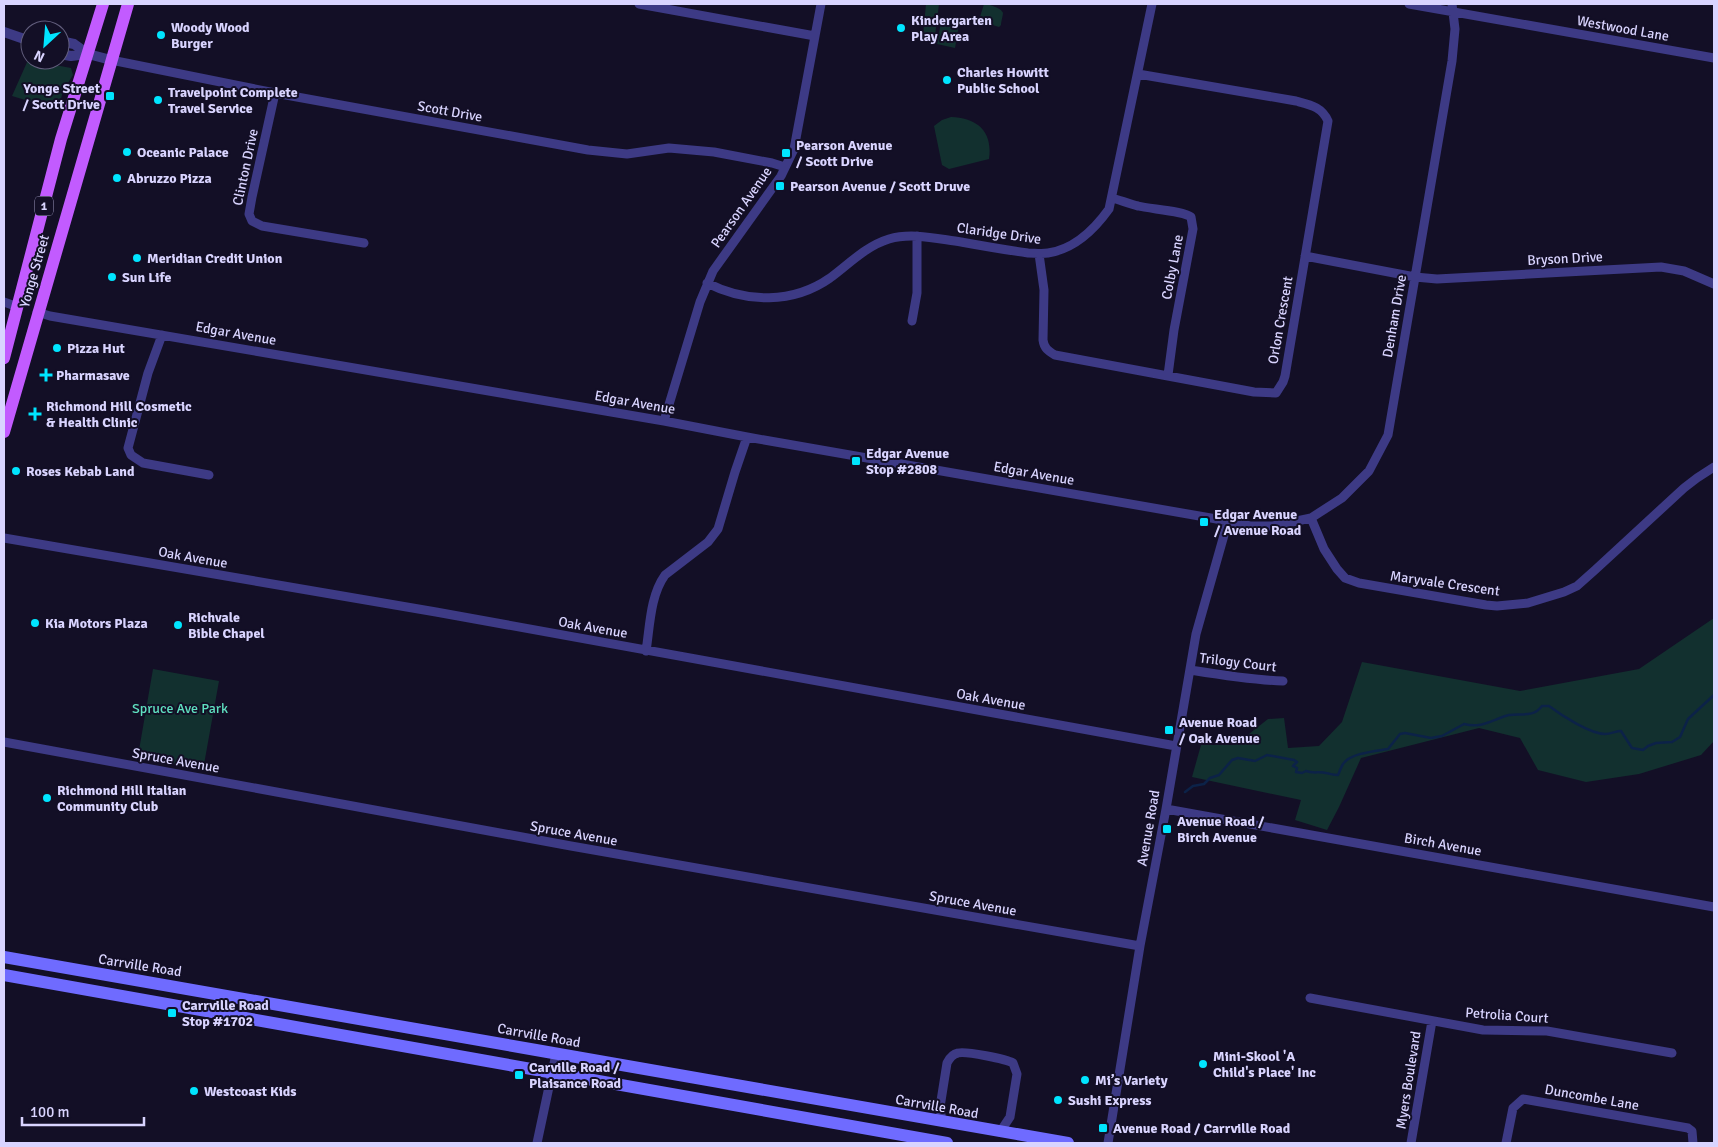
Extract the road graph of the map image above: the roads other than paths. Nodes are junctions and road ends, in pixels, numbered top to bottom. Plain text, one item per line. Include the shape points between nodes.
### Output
1 (103, 4) edge
2 (128, 4) edge
3 (639, 4) edge
4 (821, 4) edge
5 (1152, 4) edge
6 (1409, 4) edge
7 (1452, 7) edge
8 (4, 32) edge
9 (815, 36) junction
10 (20, 38) edge
11 (70, 43) edge
12 (88, 54) junction
13 (70, 56) edge
14 (1714, 58) edge
15 (110, 60) junction
16 (1138, 74) junction
17 (275, 93) junction
18 (785, 167) junction
19 (1112, 198) junction
20 (917, 236) junction
21 (364, 243) dead end
22 (1039, 254) junction
23 (1305, 256) junction
24 (1415, 277) junction
25 (707, 283) junction
26 (1714, 284) edge
27 (4, 302) edge
28 (18, 307) junction
29 (37, 312) junction
30 (912, 320) dead end
31 (162, 335) junction
32 (4, 358) edge
33 (1168, 376) junction
34 (664, 421) junction
35 (4, 432) edge
36 (747, 437) junction
37 (1714, 467) edge
38 (209, 475) dead end
39 (1311, 518) junction
40 (1228, 521) junction
41 (4, 538) edge
42 (646, 651) junction
43 (1190, 670) junction
44 (1283, 681) dead end
45 (4, 742) edge
46 (1176, 746) junction
47 (1166, 810) junction
48 (1714, 907) edge
49 (1140, 946) junction
50 (4, 957) edge
51 (86, 972) junction
52 (4, 975) edge
53 (84, 989) junction
54 (1310, 998) dead end
55 (1432, 1021) junction
56 (1672, 1053) dead end
57 (556, 1054) junction
58 (552, 1072) junction
59 (849, 1104) junction
60 (942, 1122) junction
61 (846, 1125) junction
62 (1000, 1132) junction
63 (537, 1143) edge
64 (947, 1143) edge
65 (1068, 1143) edge
66 (1108, 1143) edge
67 (1412, 1143) edge
68 (1506, 1143) edge
69 (1693, 1143) edge

1 - 12 main road, Yonge Street / 1
2 - 15 main road, Yonge Street / 1
3 - 9 street
4 - 9 street, Pearson Avenue
5 - 16 street, Claridge Drive
6 - 7 street, Westwood Lane
7 - 14 street, Westwood Lane
7 - 24 street, Denham Drive via 1455,29 1452,61
8 - 10 street
9 - 18 street, Pearson Avenue via 794,149
11 - 12 street
12 - 13 street
12 - 15 street
12 - 28 main road, Yonge Street / 1 via 61,140
15 - 17 street, Scott Drive
15 - 29 main road, Yonge Street / 1
16 - 19 street, Claridge Drive
16 - 23 street, Orlon Crescent via 1296,101 1321,109 1328,121
17 - 18 street, Scott Drive via 588,150 627,154 669,148 714,152
17 - 21 street, Clinton Drive via 252,197 249,214 252,221 262,226
18 - 25 street, Pearson Avenue
19 - 22 street, Claridge Drive via 1099,223 1083,238 1067,248
19 - 33 street, Colby Lane via 1139,206 1188,213 1191,217 1194,229
20 - 22 street, Claridge Drive
20 - 25 street, Claridge Drive via 890,239 862,252 830,278 788,297 758,298 734,294
20 - 30 street via 917,293
22 - 33 street, Orlon Crescent via 1044,290 1043,340 1049,352
23 - 24 street, Bryson Drive
23 - 33 street, Orlon Crescent via 1285,376 1276,393
24 - 26 street, Bryson Drive via 1438,279 1661,267
24 - 39 street, Denham Drive via 1388,436 1369,471 1342,498
25 - 34 street, Pearson Avenue
27 - 28 street
28 - 32 main road, Yonge Street / 1
29 - 31 street, Edgar Avenue
29 - 35 main road, Yonge Street / 1
31 - 34 street, Edgar Avenue
31 - 38 street via 128,448 131,455 143,463
34 - 36 street, Edgar Avenue
36 - 40 street, Edgar Avenue
36 - 42 street via 718,529 708,542 661,581 654,597
37 - 39 street, Maryvale Crescent via 1684,488 1577,586 1513,605 1486,605 1345,578 1331,560
39 - 40 street, Denham Drive via 1273,526 1250,526
40 - 43 street, Avenue Road via 1196,634
41 - 42 street, Oak Avenue
42 - 46 street, Oak Avenue
43 - 44 street, Trilogy Court
43 - 46 street, Avenue Road
45 - 49 street, Spruce Avenue via 591,850
46 - 47 street, Avenue Road
47 - 48 street, Birch Avenue
47 - 49 street, Avenue Road
49 - 66 street, Avenue Road
50 - 51 main road, Carrville Road
51 - 53 main road
51 - 57 main road, Carrville Road
52 - 53 main road
53 - 58 main road
54 - 55 street, Petrolia Court
55 - 56 street, Petrolia Court via 1490,1031 1548,1031
55 - 67 street, Myers Boulevard
57 - 58 street
57 - 59 main road, Carrville Road
58 - 61 main road
58 - 63 street
59 - 60 main road, Carrville Road
59 - 61 main road
60 - 62 main road, Carrville Road
60 - 62 street via 940,1107 950,1058 959,1052 1000,1058 1013,1063 1017,1074 1010,1117
61 - 64 main road
62 - 65 main road, Carrville Road
68 - 69 street, Duncombe Lane via 1513,1108 1523,1099 1688,1128 1692,1131

